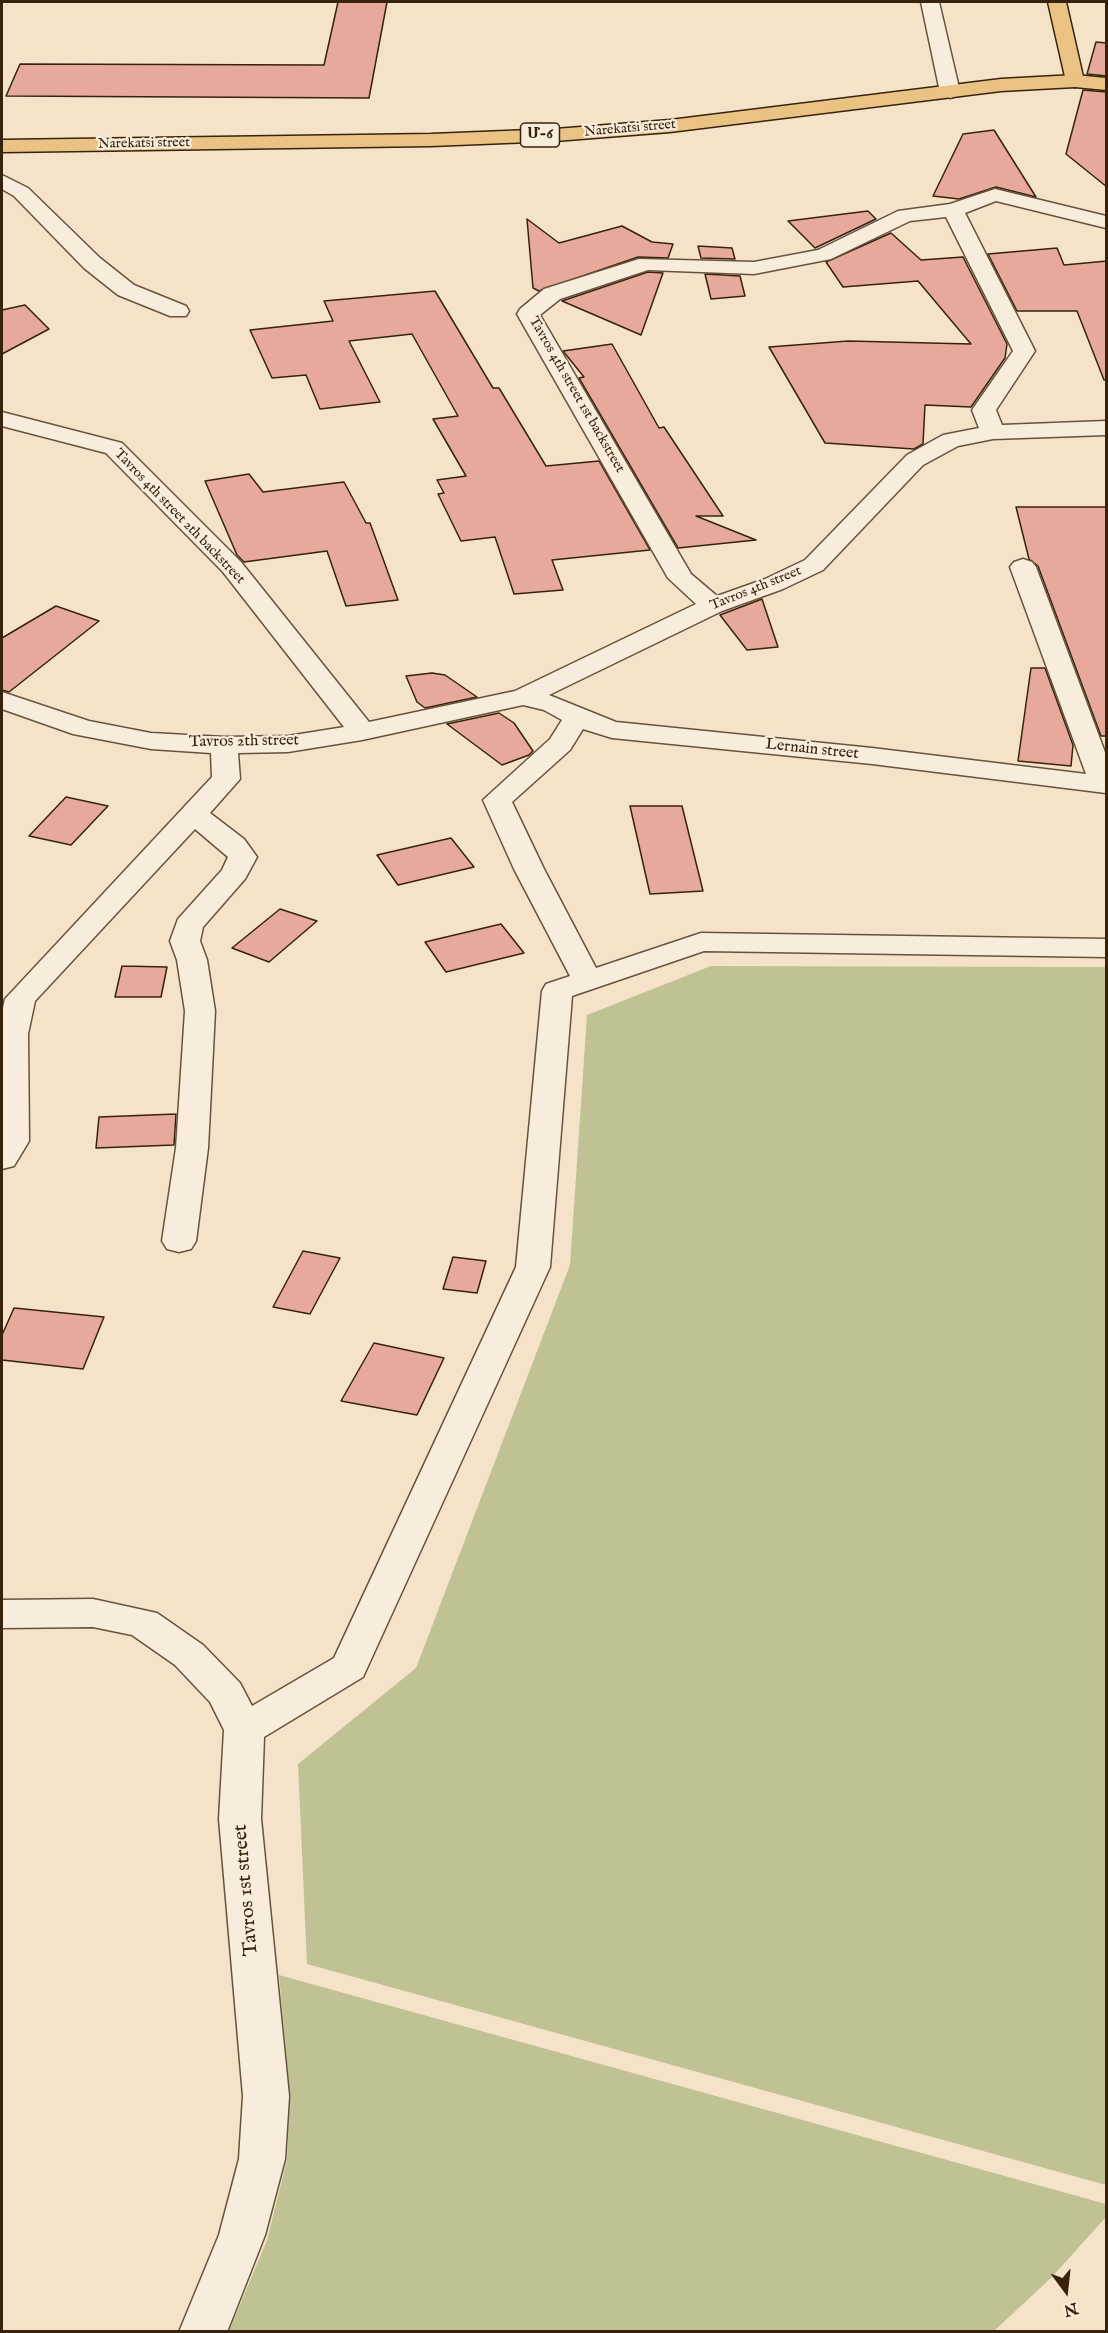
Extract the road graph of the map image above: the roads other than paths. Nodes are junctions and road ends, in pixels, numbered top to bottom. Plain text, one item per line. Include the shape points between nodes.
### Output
1 (930, 2) edge
2 (1057, 2) edge
3 (1075, 81) junction
4 (1107, 84) edge
5 (950, 92) junction
6 (2, 146) edge
7 (2, 181) edge
8 (953, 210) junction
9 (1107, 222) edge
10 (178, 311) dead end
11 (2, 419) edge
12 (1107, 429) edge
13 (993, 432) junction
14 (1023, 567) dead end
15 (713, 606) junction
16 (523, 697) junction
17 (2, 700) edge
18 (577, 717) junction
19 (362, 732) junction
20 (224, 745) junction
21 (1106, 785) edge
22 (193, 813) junction
23 (1107, 948) edge
24 (588, 981) junction
25 (2, 1159) edge
26 (179, 1240) dead end
27 (2, 1614) edge
28 (244, 1730) junction
29 (203, 2331) edge

1 - 5 street
2 - 3 main road
3 - 4 main road, Մ-6
3 - 5 main road, Narekatsi street / Մ-6
5 - 6 main road, Narekatsi street / Մ-6 via 670,126 555,135
7 - 10 street via 21,192 92,263 126,290
8 - 9 street via 995,195
8 - 13 street via 1024,351 984,410
8 - 15 street, Tavros 4th street 1st backstreet via 904,215 824,255 801,260 754,268 647,264 552,294 528,314 681,578
11 - 19 street, Tavros 4th street 2th backstreet via 114,448 232,567
12 - 13 street, Tavros 4th street
13 - 15 street, Tavros 4th street via 951,440 915,460 814,565
14 - 21 street
15 - 16 street, Tavros 4th street
16 - 18 street, Lernain street via 553,704
16 - 19 street, Tavros 2th street
17 - 20 street, Tavros 2th street via 83,728 151,741
18 - 21 street, Lernain street via 612,730
18 - 24 street via 560,744 497,800
19 - 20 street, Tavros 2th street via 288,744
20 - 22 street via 226,779
22 - 25 street via 20,999 12,1034 13,1141
22 - 26 street via 234,845 243,857 235,873 189,925 184,941 192,960 200,1011 192,1148
23 - 24 street via 701,942
24 - 28 street via 557,991 533,1267 528,1278 349,1667
27 - 28 street, Tavros 1st street via 93,1613 143,1623 189,1655 226,1693
28 - 29 street, Tavros 1st street via 240,1819 266,2096 262,2159 242,2235

